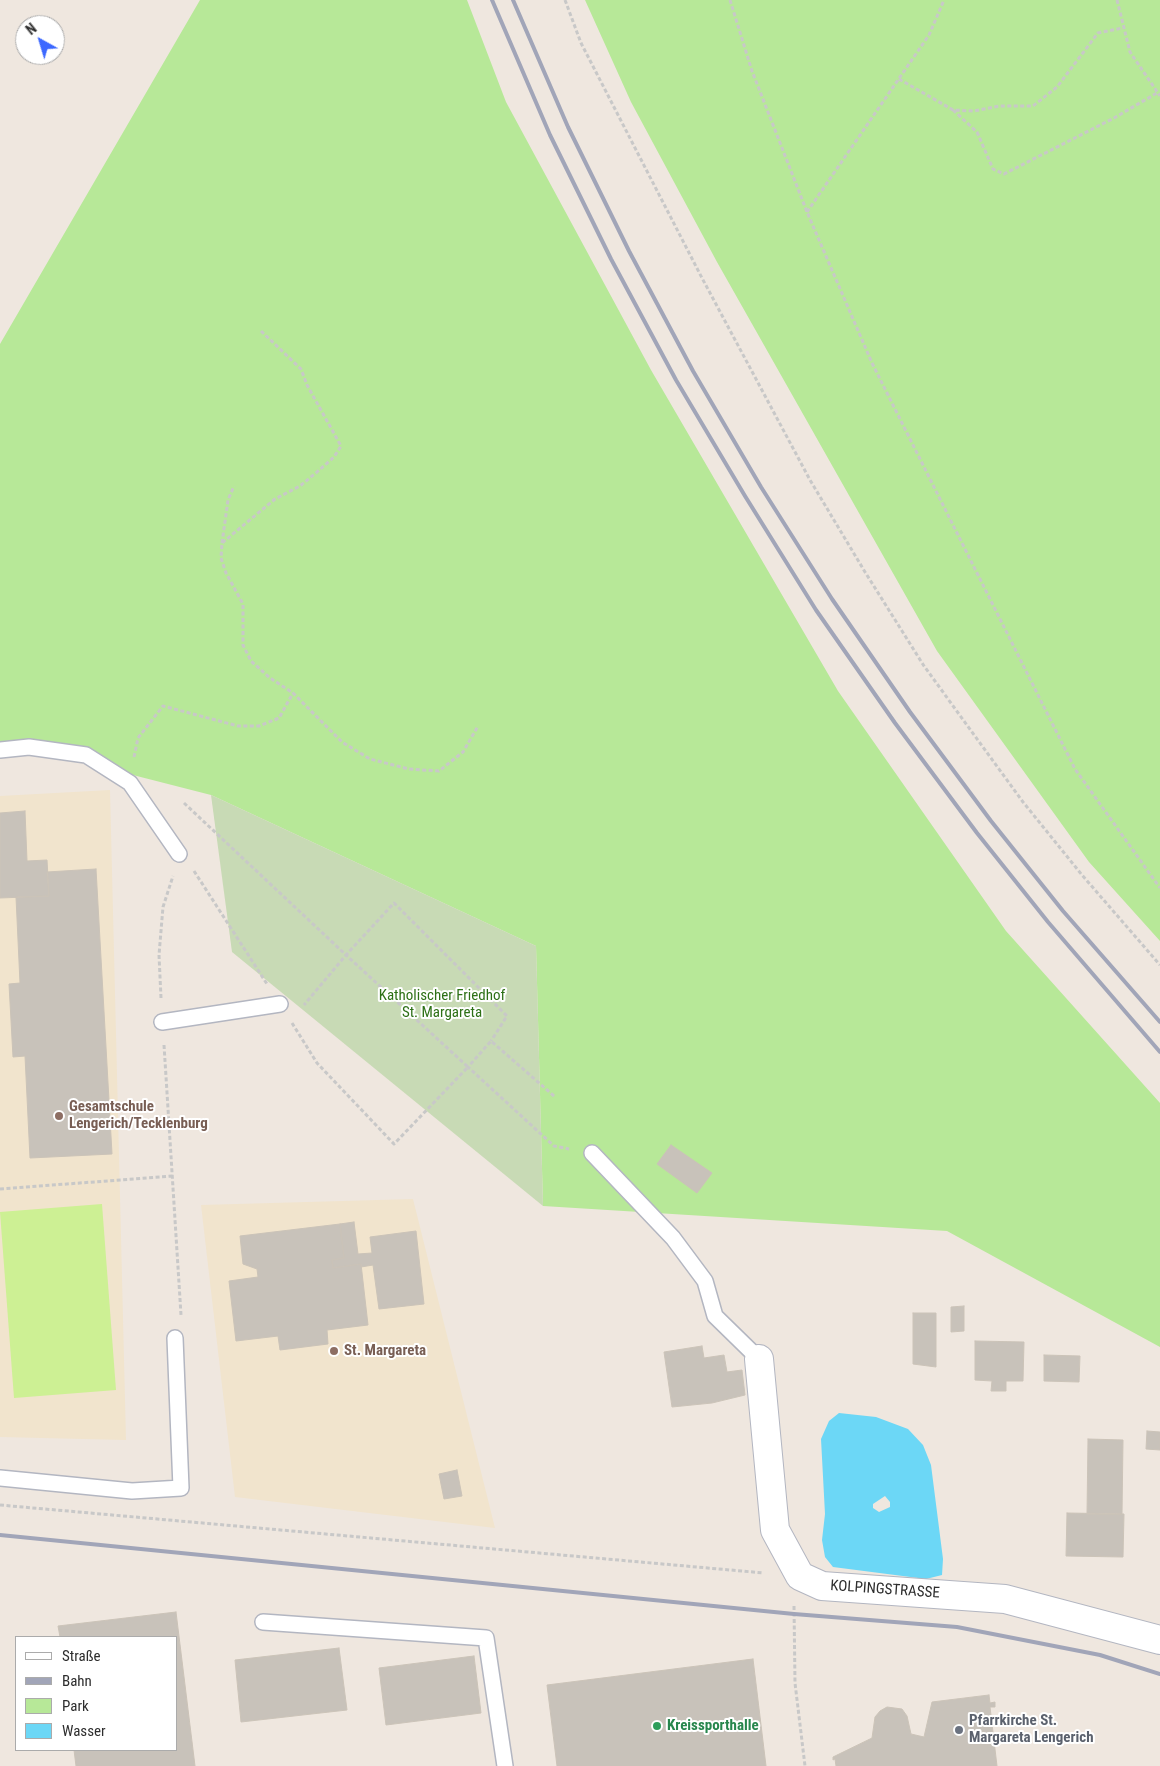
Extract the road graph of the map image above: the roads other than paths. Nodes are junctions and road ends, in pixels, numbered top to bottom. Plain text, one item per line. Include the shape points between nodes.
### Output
1 (0, 750) edge
2 (179, 854) road end
3 (280, 1004) road end
4 (162, 1022) road end
5 (592, 1153) road end
6 (175, 1338) road end
7 (759, 1359) joint
8 (0, 1478) edge
9 (263, 1622) dead end
10 (1160, 1640) edge
11 (505, 1766) edge

1 - 2 lane via 29,747 86,755 130,783
3 - 4 lane
5 - 7 lane via 673,1238 705,1281 715,1316
6 - 8 lane via 181,1488 132,1491
7 - 10 street, KOLPINGSTRASSE via 775,1530 800,1576 822,1586 1006,1599
9 - 11 lane via 486,1638

